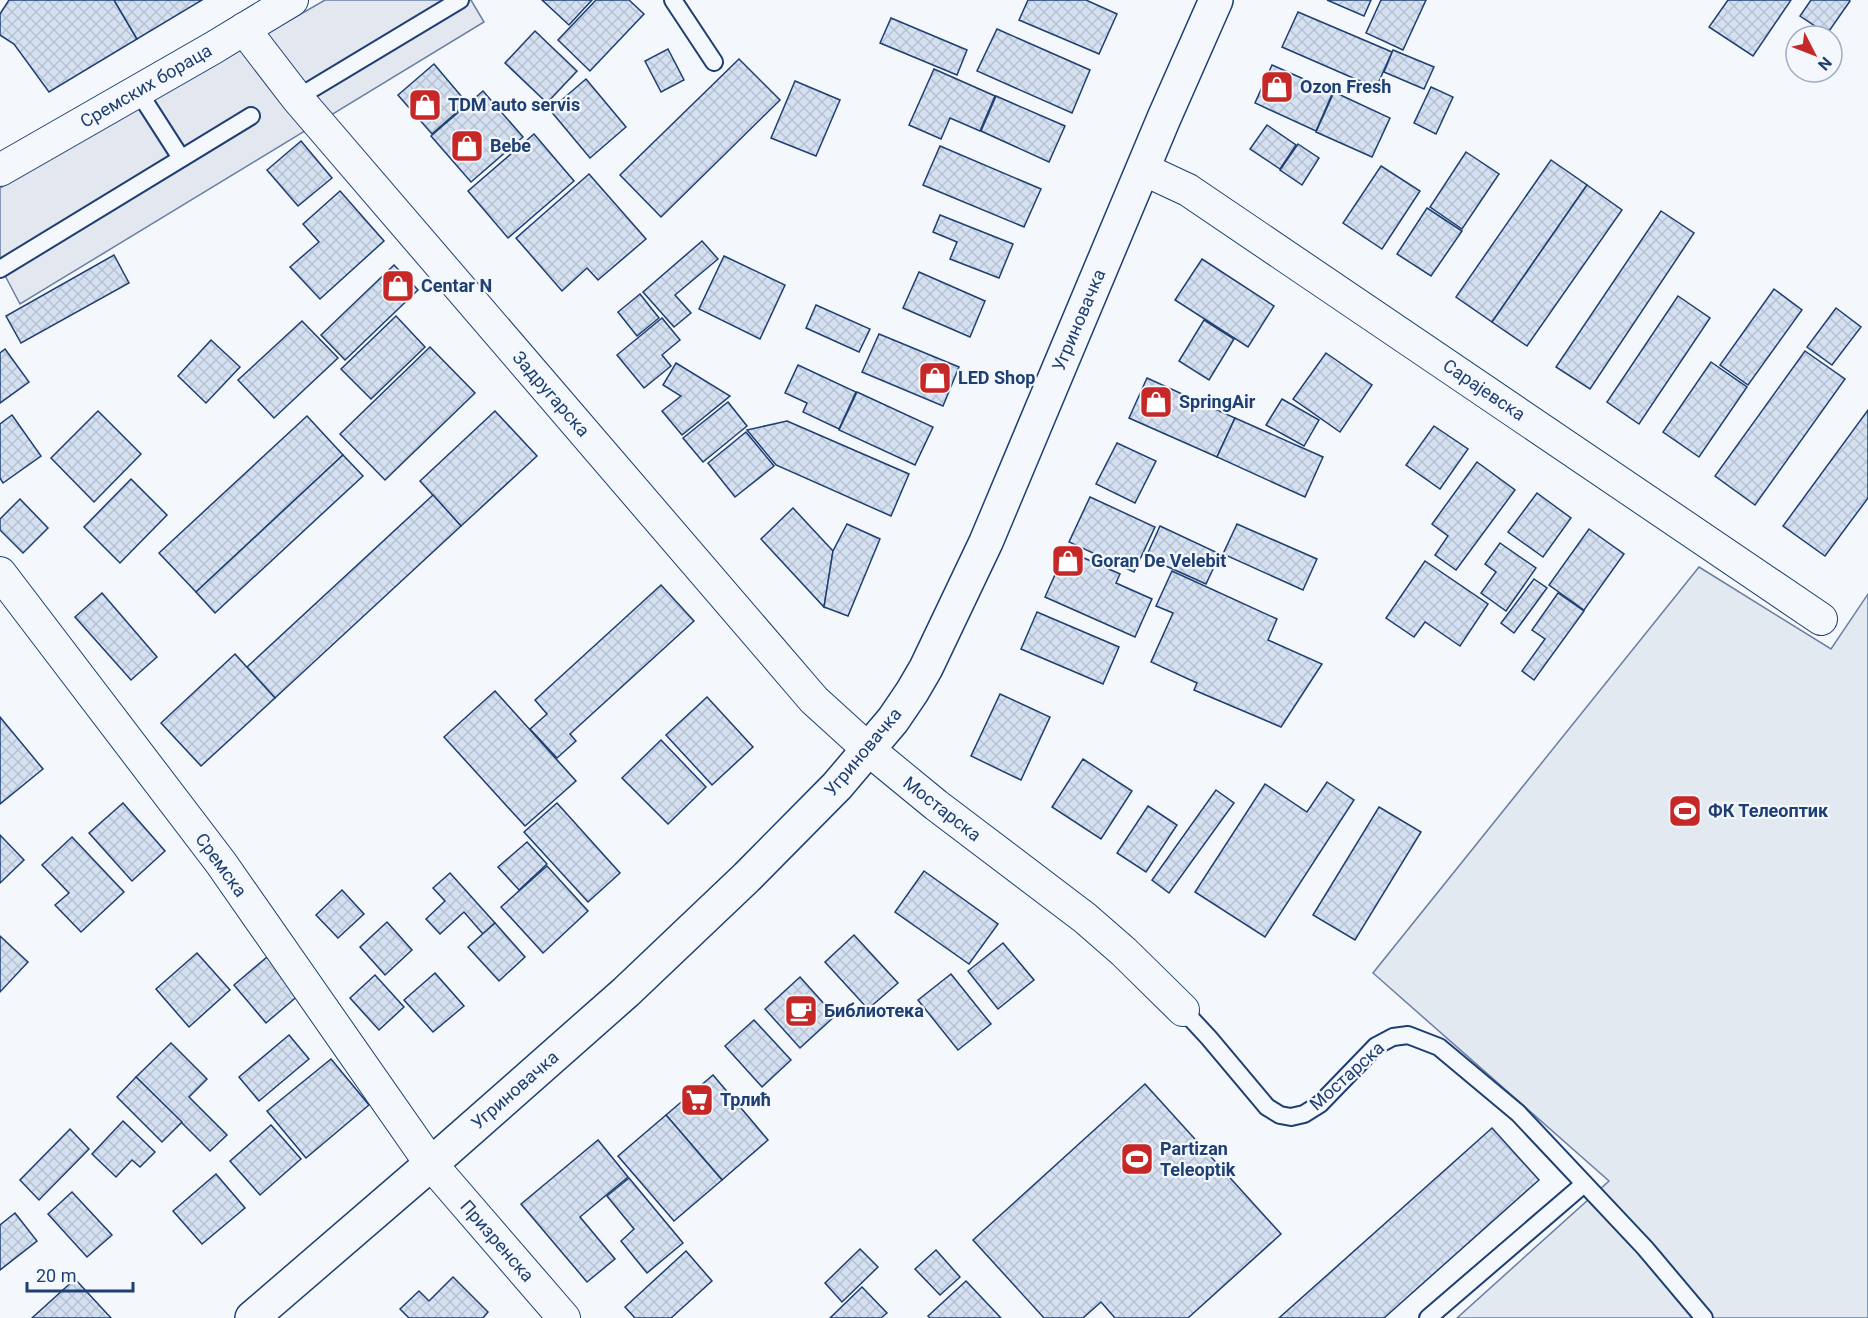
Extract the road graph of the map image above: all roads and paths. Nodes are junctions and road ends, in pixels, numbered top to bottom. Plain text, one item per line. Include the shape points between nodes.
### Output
1 (292, 0) edge
2 (460, 0) edge
3 (673, 0) edge
4 (1216, 0) edge
5 (244, 29) junction
6 (714, 62) dead end
7 (138, 91) junction
8 (297, 98) junction
9 (251, 116) dead end
10 (181, 159) junction
11 (1143, 169) junction
12 (0, 170) edge
13 (0, 269) edge
14 (0, 573) edge
15 (1821, 619) dead end
16 (868, 750) junction
17 (1183, 1010) joint
18 (431, 1164) junction
19 (1584, 1184) junction
20 (252, 1318) edge
21 (564, 1318) edge
22 (1428, 1318) edge
23 (1704, 1318) edge

1 - 5 street, Сремских бораца
2 - 8 lane
3 - 6 lane
4 - 11 main road, Угриновачка
5 - 7 street, Сремских бораца
5 - 8 street, Задругарска
7 - 10 lane
7 - 12 street, Сремских бораца
8 - 16 street, Задругарска via 814,700
9 - 10 lane
10 - 13 lane
11 - 15 street, Сарајевска via 1188,190
11 - 16 main road, Угриновачка via 975,566 912,692
14 - 18 street, Сремска via 221,863
16 - 17 street, Мостарска via 1084,918
16 - 18 main road, Угриновачка via 747,877 626,992
17 - 19 lane, Мостарска via 1267,1107 1291,1117 1320,1104 1376,1046 1393,1037 1407,1035 1439,1047 1518,1113
18 - 20 main road, Угриновачка
18 - 21 street, Призренска
19 - 22 lane
19 - 23 lane, Мостарска

